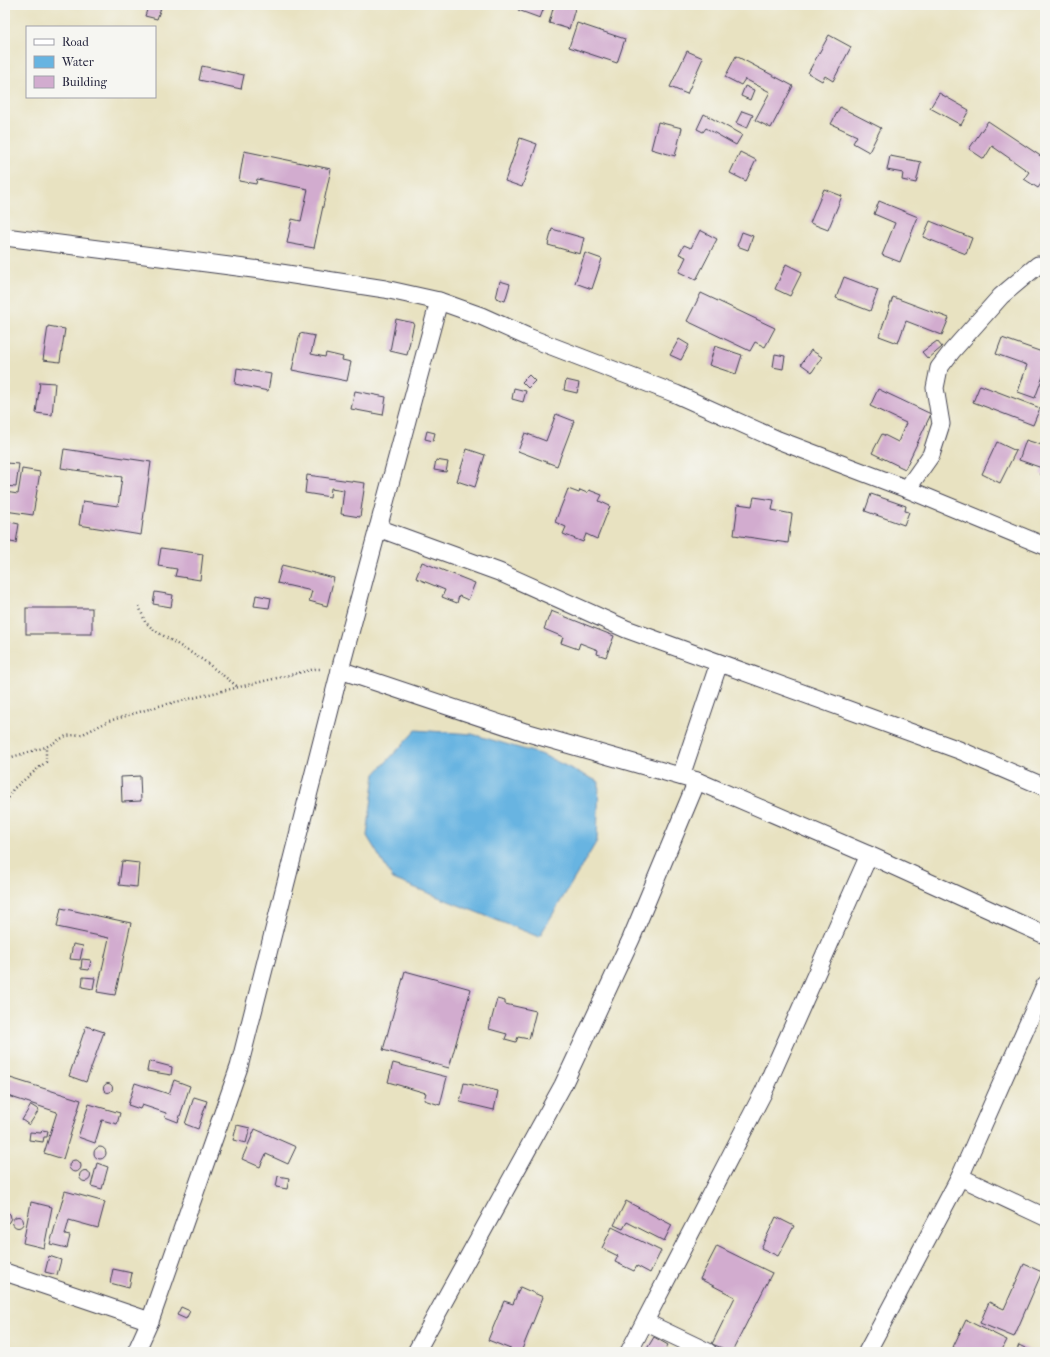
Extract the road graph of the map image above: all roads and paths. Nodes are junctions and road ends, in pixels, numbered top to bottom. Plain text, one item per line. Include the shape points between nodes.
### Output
1 (5, 237) edge
2 (1038, 265) dead end
3 (439, 301) junction
4 (907, 489) junction
5 (378, 528) junction
6 (1045, 546) edge
7 (139, 606) dead end
8 (719, 663) junction
9 (340, 670) junction
10 (239, 687) junction
11 (46, 747) junction
12 (5, 758) edge
13 (689, 778) junction
14 (1045, 787) edge
15 (5, 805) edge
16 (869, 855) junction
17 (1045, 935) edge
18 (1045, 986) edge
19 (960, 1177) junction
20 (1045, 1217) edge
21 (5, 1272) edge
22 (150, 1321) junction
23 (645, 1322) junction
24 (136, 1352) edge
25 (416, 1352) edge
26 (629, 1352) edge
27 (708, 1352) edge
28 (867, 1352) edge

1 - 3 street via 385,288
2 - 4 street via 1001,296 939,368 935,388 941,424 931,455
3 - 4 street via 676,394 778,440
3 - 5 street
4 - 6 street
5 - 8 street via 499,572 626,629
5 - 9 street
7 - 10 path via 145,622 154,630 203,660
8 - 13 street
8 - 14 street via 959,750
9 - 10 path via 315,669
9 - 13 street via 525,732
9 - 22 street via 239,1067
10 - 11 path via 109,721 83,734 66,736
11 - 12 path
11 - 15 path via 46,762 12,789
13 - 16 street
13 - 25 street via 631,939 563,1085
16 - 17 street
16 - 23 street via 764,1091
18 - 19 street
19 - 20 street
19 - 28 street
21 - 22 street
22 - 24 street
23 - 26 street
23 - 27 street

